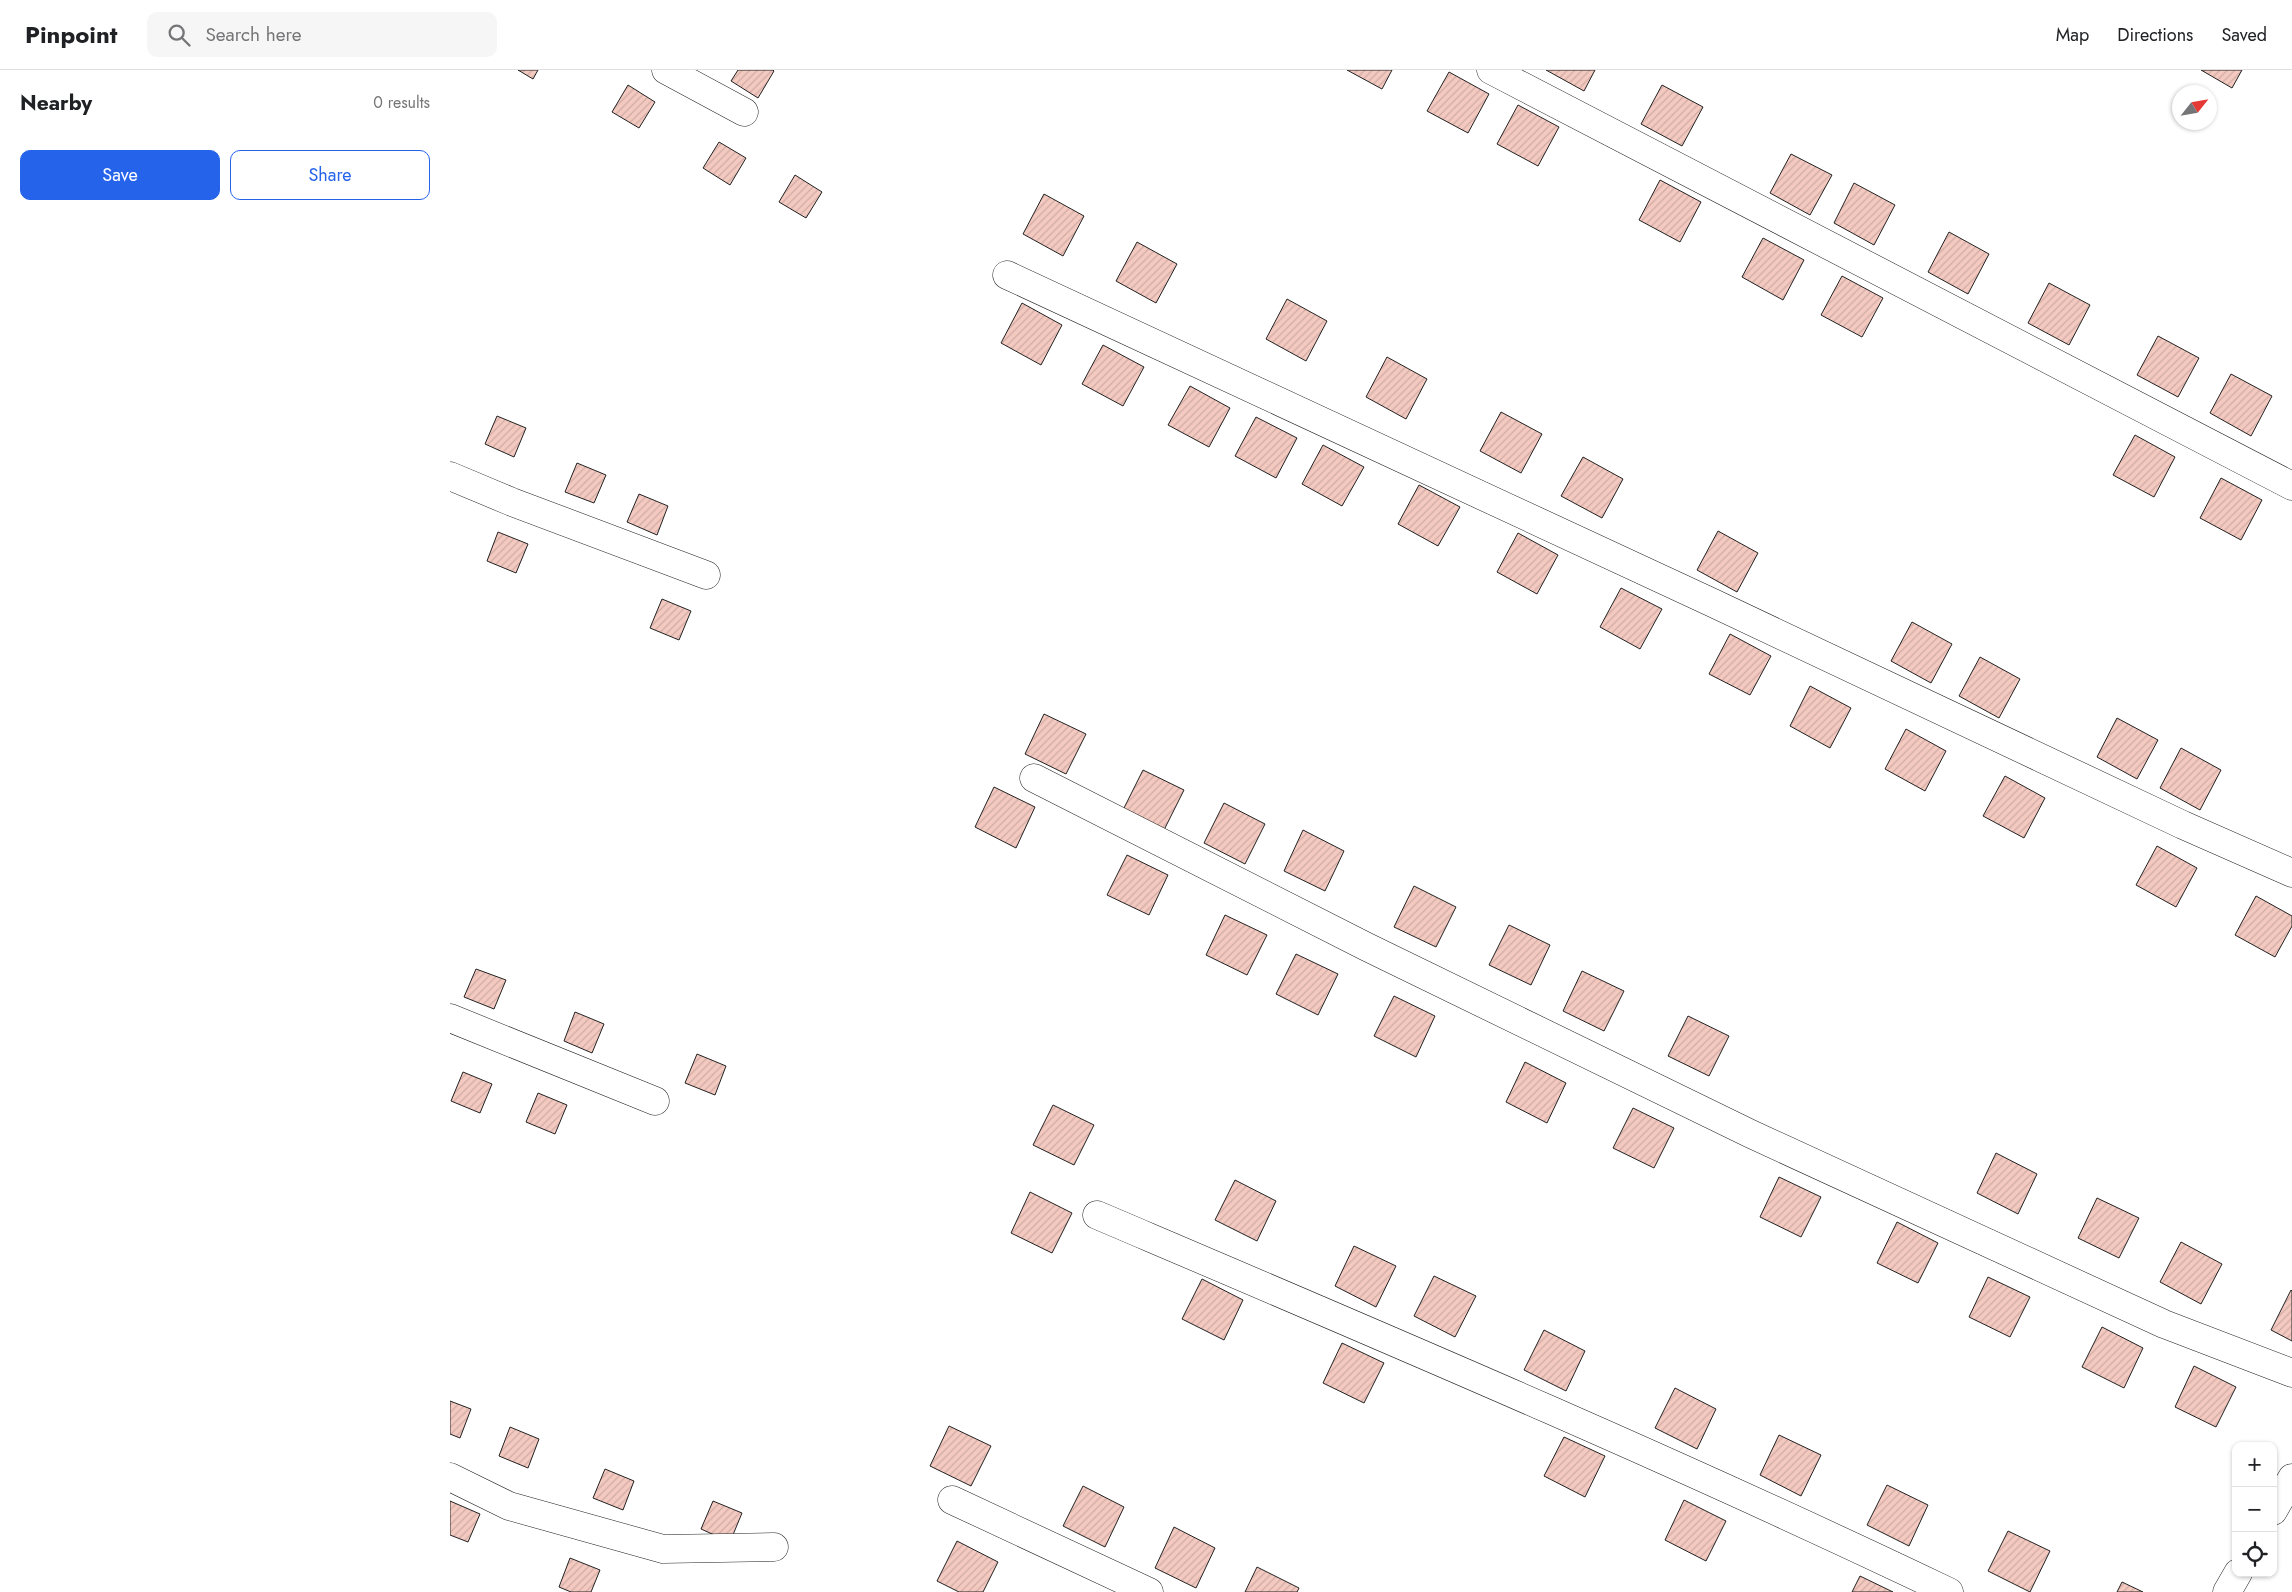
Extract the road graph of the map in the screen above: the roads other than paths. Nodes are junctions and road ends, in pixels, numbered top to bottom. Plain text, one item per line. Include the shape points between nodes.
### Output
1 (666, 70) edge
2 (1491, 70) edge
3 (744, 112) dead end
4 (1006, 275) dead end
5 (450, 476) edge
6 (2292, 486) edge
7 (706, 575) dead end
8 (1034, 778) dead end
9 (2292, 872) edge
10 (450, 1018) edge
11 (655, 1101) dead end
12 (1098, 1215) dead end
13 (2292, 1373) edge
14 (450, 1477) edge
15 (2292, 1478) edge
16 (952, 1500) dead end
17 (2277, 1505) edge
18 (774, 1548) dead end
19 (2236, 1577) edge
20 (1149, 1592) edge
21 (1950, 1592) edge
22 (2228, 1592) edge

1 - 3 street
2 - 6 street
4 - 9 street via 2183,825
5 - 7 street
8 - 13 street via 1367,947 1750,1134 2164,1324
10 - 11 street
12 - 21 street via 1780,1511
14 - 18 street via 509,1506 663,1549
15 - 17 street
16 - 20 street
19 - 22 street

